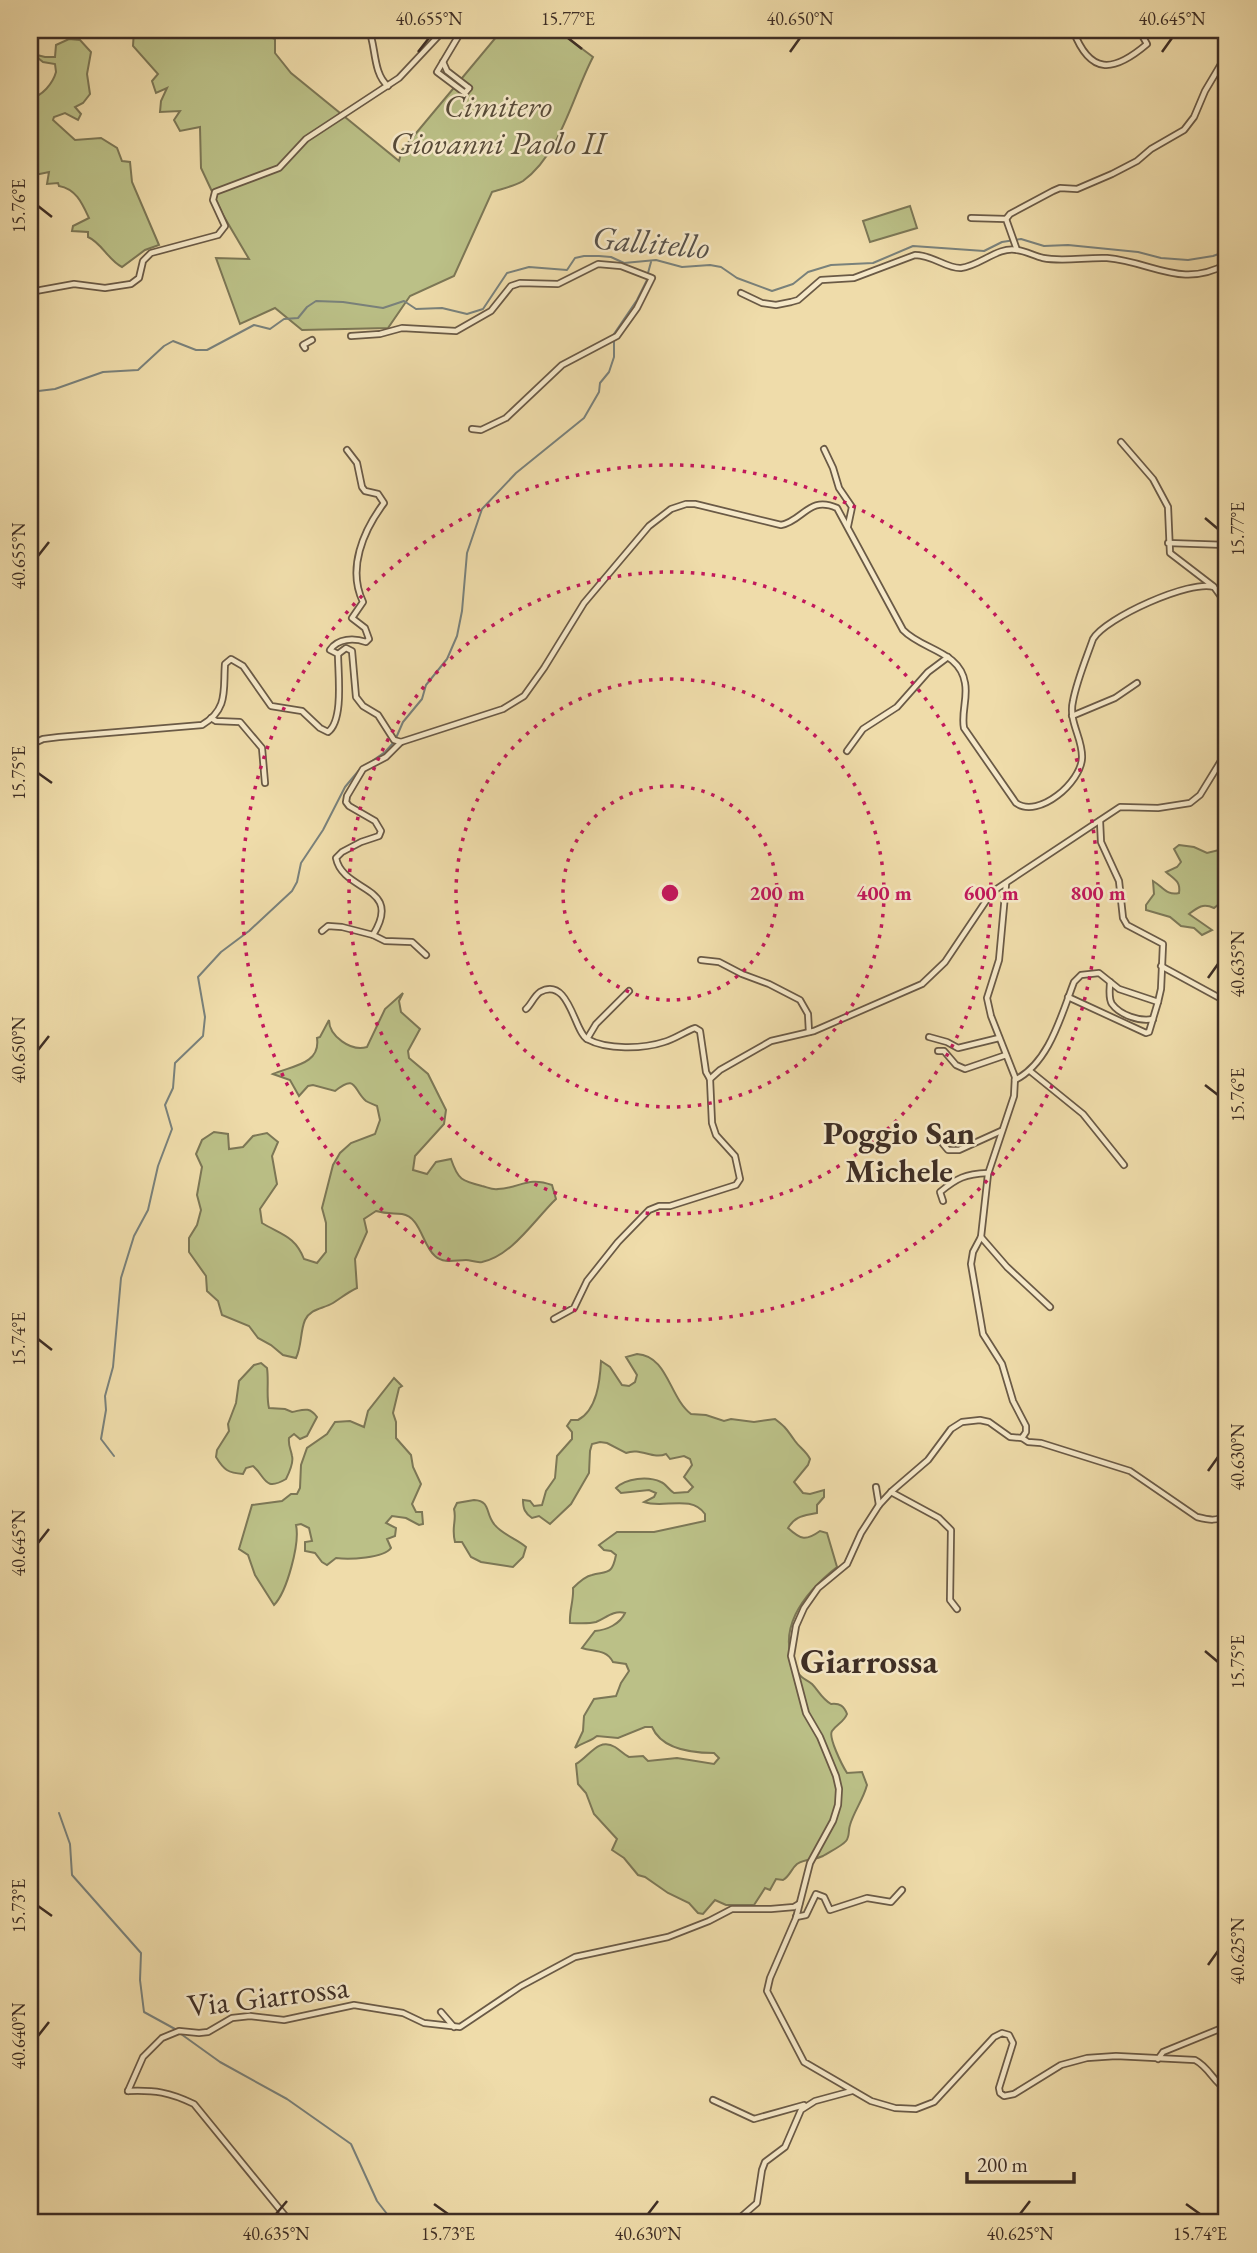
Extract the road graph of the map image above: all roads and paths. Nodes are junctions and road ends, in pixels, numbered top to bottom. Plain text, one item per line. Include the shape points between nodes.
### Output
1 (369, 30) edge
2 (444, 30) edge
3 (462, 30) edge
4 (1073, 30) edge
5 (1139, 30) edge
6 (1227, 54) edge
7 (443, 62) junction
8 (388, 86) junction
9 (971, 218) dead end
10 (1006, 219) junction
11 (1017, 248) junction
12 (1227, 264) edge
13 (30, 292) edge
14 (741, 293) dead end
15 (351, 336) dead end
16 (312, 340) dead end
17 (305, 348) dead end
18 (472, 429) dead end
19 (1121, 442) dead end
20 (824, 449) dead end
21 (347, 450) dead end
22 (848, 527) junction
23 (1168, 543) junction
24 (1227, 545) edge
25 (1214, 587) junction
26 (1227, 605) edge
27 (338, 654) junction
28 (948, 657) junction
29 (1137, 683) dead end
30 (1072, 716) junction
31 (211, 718) junction
32 (401, 742) junction
33 (30, 746) edge
34 (847, 751) dead end
35 (1227, 751) edge
36 (264, 783) dead end
37 (1100, 821) junction
38 (30, 823) edge
39 (30, 841) edge
40 (1006, 884) junction
41 (30, 914) edge
42 (30, 929) edge
43 (322, 931) dead end
44 (373, 935) junction
45 (426, 955) dead end
46 (701, 960) dead end
47 (1161, 966) junction
48 (1110, 982) junction
49 (629, 991) dead end
50 (1068, 997) junction
51 (1158, 1002) junction
52 (1227, 1002) edge
53 (526, 1009) dead end
54 (1153, 1019) junction
55 (809, 1032) junction
56 (929, 1037) dead end
57 (587, 1038) junction
58 (999, 1038) junction
59 (938, 1051) dead end
60 (1006, 1055) junction
61 (1030, 1071) junction
62 (710, 1079) junction
63 (1015, 1080) junction
64 (1001, 1131) junction
65 (943, 1144) dead end
66 (1124, 1165) dead end
67 (988, 1173) junction
68 (943, 1200) dead end
69 (981, 1237) junction
70 (1050, 1307) dead end
71 (554, 1319) dead end
72 (1021, 1438) junction
73 (876, 1487) dead end
74 (891, 1492) junction
75 (879, 1505) junction
76 (1227, 1514) edge
77 (957, 1609) dead end
78 (902, 1890) dead end
79 (800, 1903) junction
80 (796, 1917) junction
81 (441, 2012) dead end
82 (1227, 2026) edge
83 (455, 2028) junction
84 (1158, 2059) junction
85 (1227, 2090) edge
86 (853, 2091) junction
87 (713, 2101) dead end
88 (808, 2104) junction
89 (291, 2223) edge
90 (734, 2223) edge

1 - 8 street via 380,77
2 - 8 street
3 - 7 street
4 - 5 street via 1086,55 1107,66 1121,63 1145,46
6 - 10 street via 1184,130 1112,174 1077,189 1060,188
7 - 7 street via 438,72 466,93 469,88 447,71
8 - 13 street via 304,141 278,169 217,190 212,199 224,223 216,236 150,253 134,283 105,288 69,284
9 - 10 street
10 - 11 street
11 - 12 street via 1043,258 1109,258 1183,276 1214,272
11 - 14 street via 961,268 915,255 854,278 821,281 797,300 776,304
15 - 18 street via 402,328 456,331 491,311 511,286 558,284 598,264 621,266 652,278 617,336 552,372 506,418 481,430
16 - 17 street
19 - 23 street via 1153,479 1168,507
20 - 22 street via 852,507
21 - 27 street via 357,463 362,487 378,494 384,503 368,528 355,571 363,602 352,618 365,628 369,639 340,642 331,648
22 - 28 street via 903,630
22 - 32 street via 830,505 811,506 780,525 695,504 671,509 649,526 584,603 524,696 503,709
23 - 24 street
23 - 25 street via 1172,555
25 - 26 street
25 - 30 street via 1199,586 1153,600 1099,630 1072,702
27 - 31 street via 339,690 330,731 322,730 302,711 271,706 243,666 231,659 225,664 223,700
27 - 32 street via 350,649 356,697 378,715 394,740
28 - 30 street via 964,676 964,728 1021,806 1043,806 1078,773 1083,755
28 - 34 street via 897,707 863,729
29 - 30 street
31 - 33 street via 202,724 43,739
31 - 36 street via 240,722 261,746
32 - 44 street via 386,757 363,769 346,800 375,821 379,836 336,858 350,879 380,902 380,923
35 - 37 street via 1200,795 1190,803 1120,807
37 - 40 street
37 - 47 street via 1101,842 1119,881 1123,918 1127,925 1163,944
38 - 39 street
40 - 55 street via 989,895 945,962 926,981
40 - 58 street via 999,960 987,998
41 - 42 street
43 - 44 street via 335,926
44 - 45 street via 385,941 412,942
46 - 55 street via 719,962 800,1000 808,1014
47 - 51 street
47 - 52 street
48 - 50 street via 1099,973 1081,975
48 - 51 street via 1124,992
48 - 54 street via 1113,1005 1130,1017
49 - 57 street
50 - 54 street via 1146,1033
50 - 61 street via 1046,1049
51 - 54 street
53 - 57 street via 541,992 556,991
55 - 62 street via 771,1041
56 - 58 street via 958,1048
57 - 62 street via 623,1047 655,1045 697,1029
58 - 60 street
59 - 60 street via 965,1069
60 - 63 street
61 - 63 street
61 - 66 street via 1083,1114
62 - 71 street via 712,1123 716,1135 735,1156 738,1183 649,1210 587,1281 574,1308
63 - 64 street via 1013,1103
64 - 65 street via 959,1150 950,1151
64 - 67 street
67 - 68 street via 956,1178 940,1192
67 - 69 street
69 - 70 street
69 - 72 street via 971,1264 983,1334 1002,1364 1026,1426
72 - 74 street via 1010,1437 985,1420 962,1422
72 - 76 street via 1130,1471 1197,1517 1220,1520
73 - 75 street
74 - 75 street
74 - 77 street via 948,1525 952,1535 950,1600
75 - 79 street via 848,1564 812,1595 792,1642 791,1656 806,1713 839,1789 833,1821 810,1863
78 - 80 street via 891,1902 867,1898 830,1910 816,1894 806,1915
79 - 80 street
79 - 83 street via 732,1909 668,1937 575,1957
80 - 86 street via 767,1991 804,2062
81 - 83 street
82 - 84 street via 1163,2052
83 - 89 street, Via Giarrossa via 424,2023 403,2013 346,2005 284,2020 232,2018 208,2032 173,2033 148,2051 128,2091 156,2090 194,2104
84 - 85 street via 1198,2061
84 - 86 street via 1112,2056 1075,2060 1006,2097 999,2088 1013,2043 1011,2036 1002,2033 938,2099 925,2106 895,2108
86 - 88 street
87 - 88 street via 754,2119
88 - 90 street via 796,2119 785,2147 765,2162 757,2203

